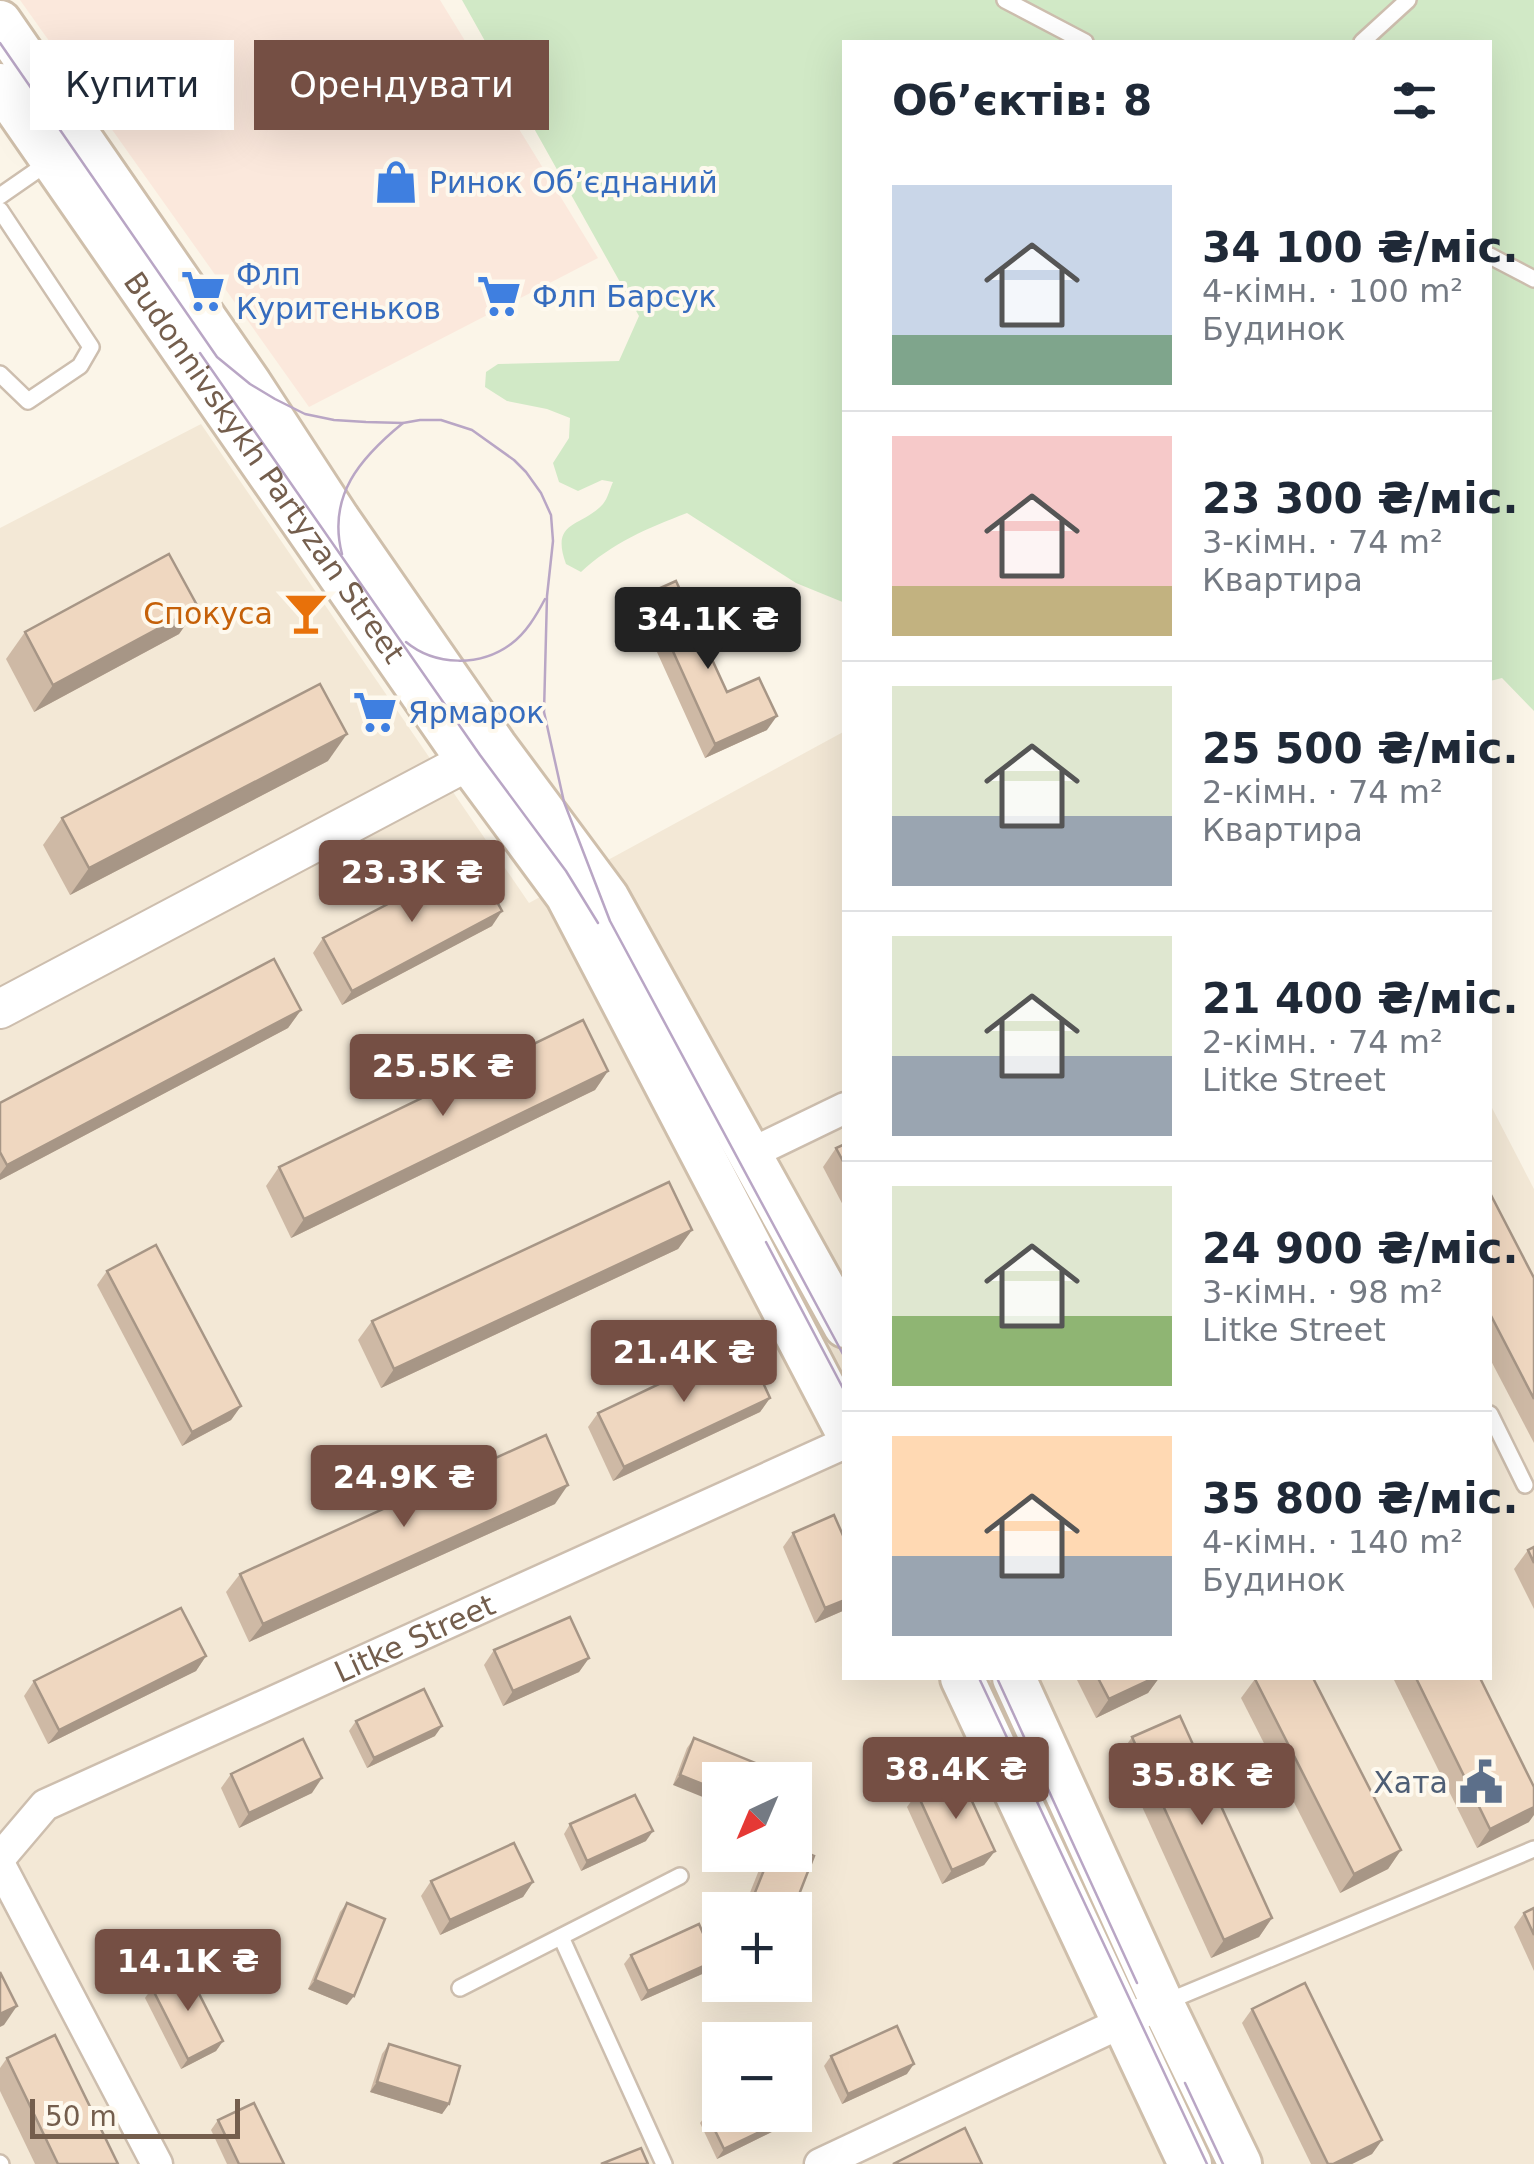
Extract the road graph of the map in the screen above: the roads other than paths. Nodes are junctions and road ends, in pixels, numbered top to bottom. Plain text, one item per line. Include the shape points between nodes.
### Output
1 (1005, 0) edge
2 (1408, 0) edge
3 (0, 22) edge
4 (1081, 40) edge
5 (1364, 40) edge
6 (0, 85) edge
7 (52, 160) junction
8 (0, 196) edge
9 (0, 210) edge
10 (1492, 257) edge
11 (1534, 279) edge
12 (0, 374) edge
13 (482, 754) junction
14 (0, 1008) edge
15 (842, 1109) edge
16 (750, 1154) junction
17 (842, 1321) edge
18 (1492, 1418) edge
19 (842, 1422) edge
20 (842, 1443) edge
21 (1526, 1485) dead end
22 (963, 1680) edge
23 (1015, 1680) edge
24 (1534, 1849) edge
25 (0, 1861) edge
26 (680, 1876) dead end
27 (560, 1937) junction
28 (460, 1988) dead end
29 (1162, 2004) junction
30 (1123, 2022) junction
31 (158, 2164) edge
32 (664, 2164) edge
33 (820, 2164) edge
34 (1190, 2164) edge
35 (1240, 2164) edge

1 - 4 lane
2 - 5 lane
3 - 13 main road, Budonnivskykh Partyzan Street via 250,384
6 - 7 main road, Budonnivskykh Partyzan Street
7 - 8 lane
7 - 13 main road, Budonnivskykh Partyzan Street
9 - 12 lane via 92,347 80,366 28,401
10 - 11 lane
13 - 14 street
13 - 16 main road, Budonnivskykh Partyzan Street via 607,897
13 - 19 main road, Budonnivskykh Partyzan Street via 567,895
15 - 16 street
16 - 17 main road, Budonnivskykh Partyzan Street
18 - 21 lane
20 - 25 street, Litke Street via 45,1805
22 - 30 main road
23 - 29 main road
24 - 29 lane
25 - 31 street
26 - 27 lane
27 - 28 lane
27 - 32 lane
29 - 30 street
29 - 35 main road
30 - 33 street
30 - 34 main road

